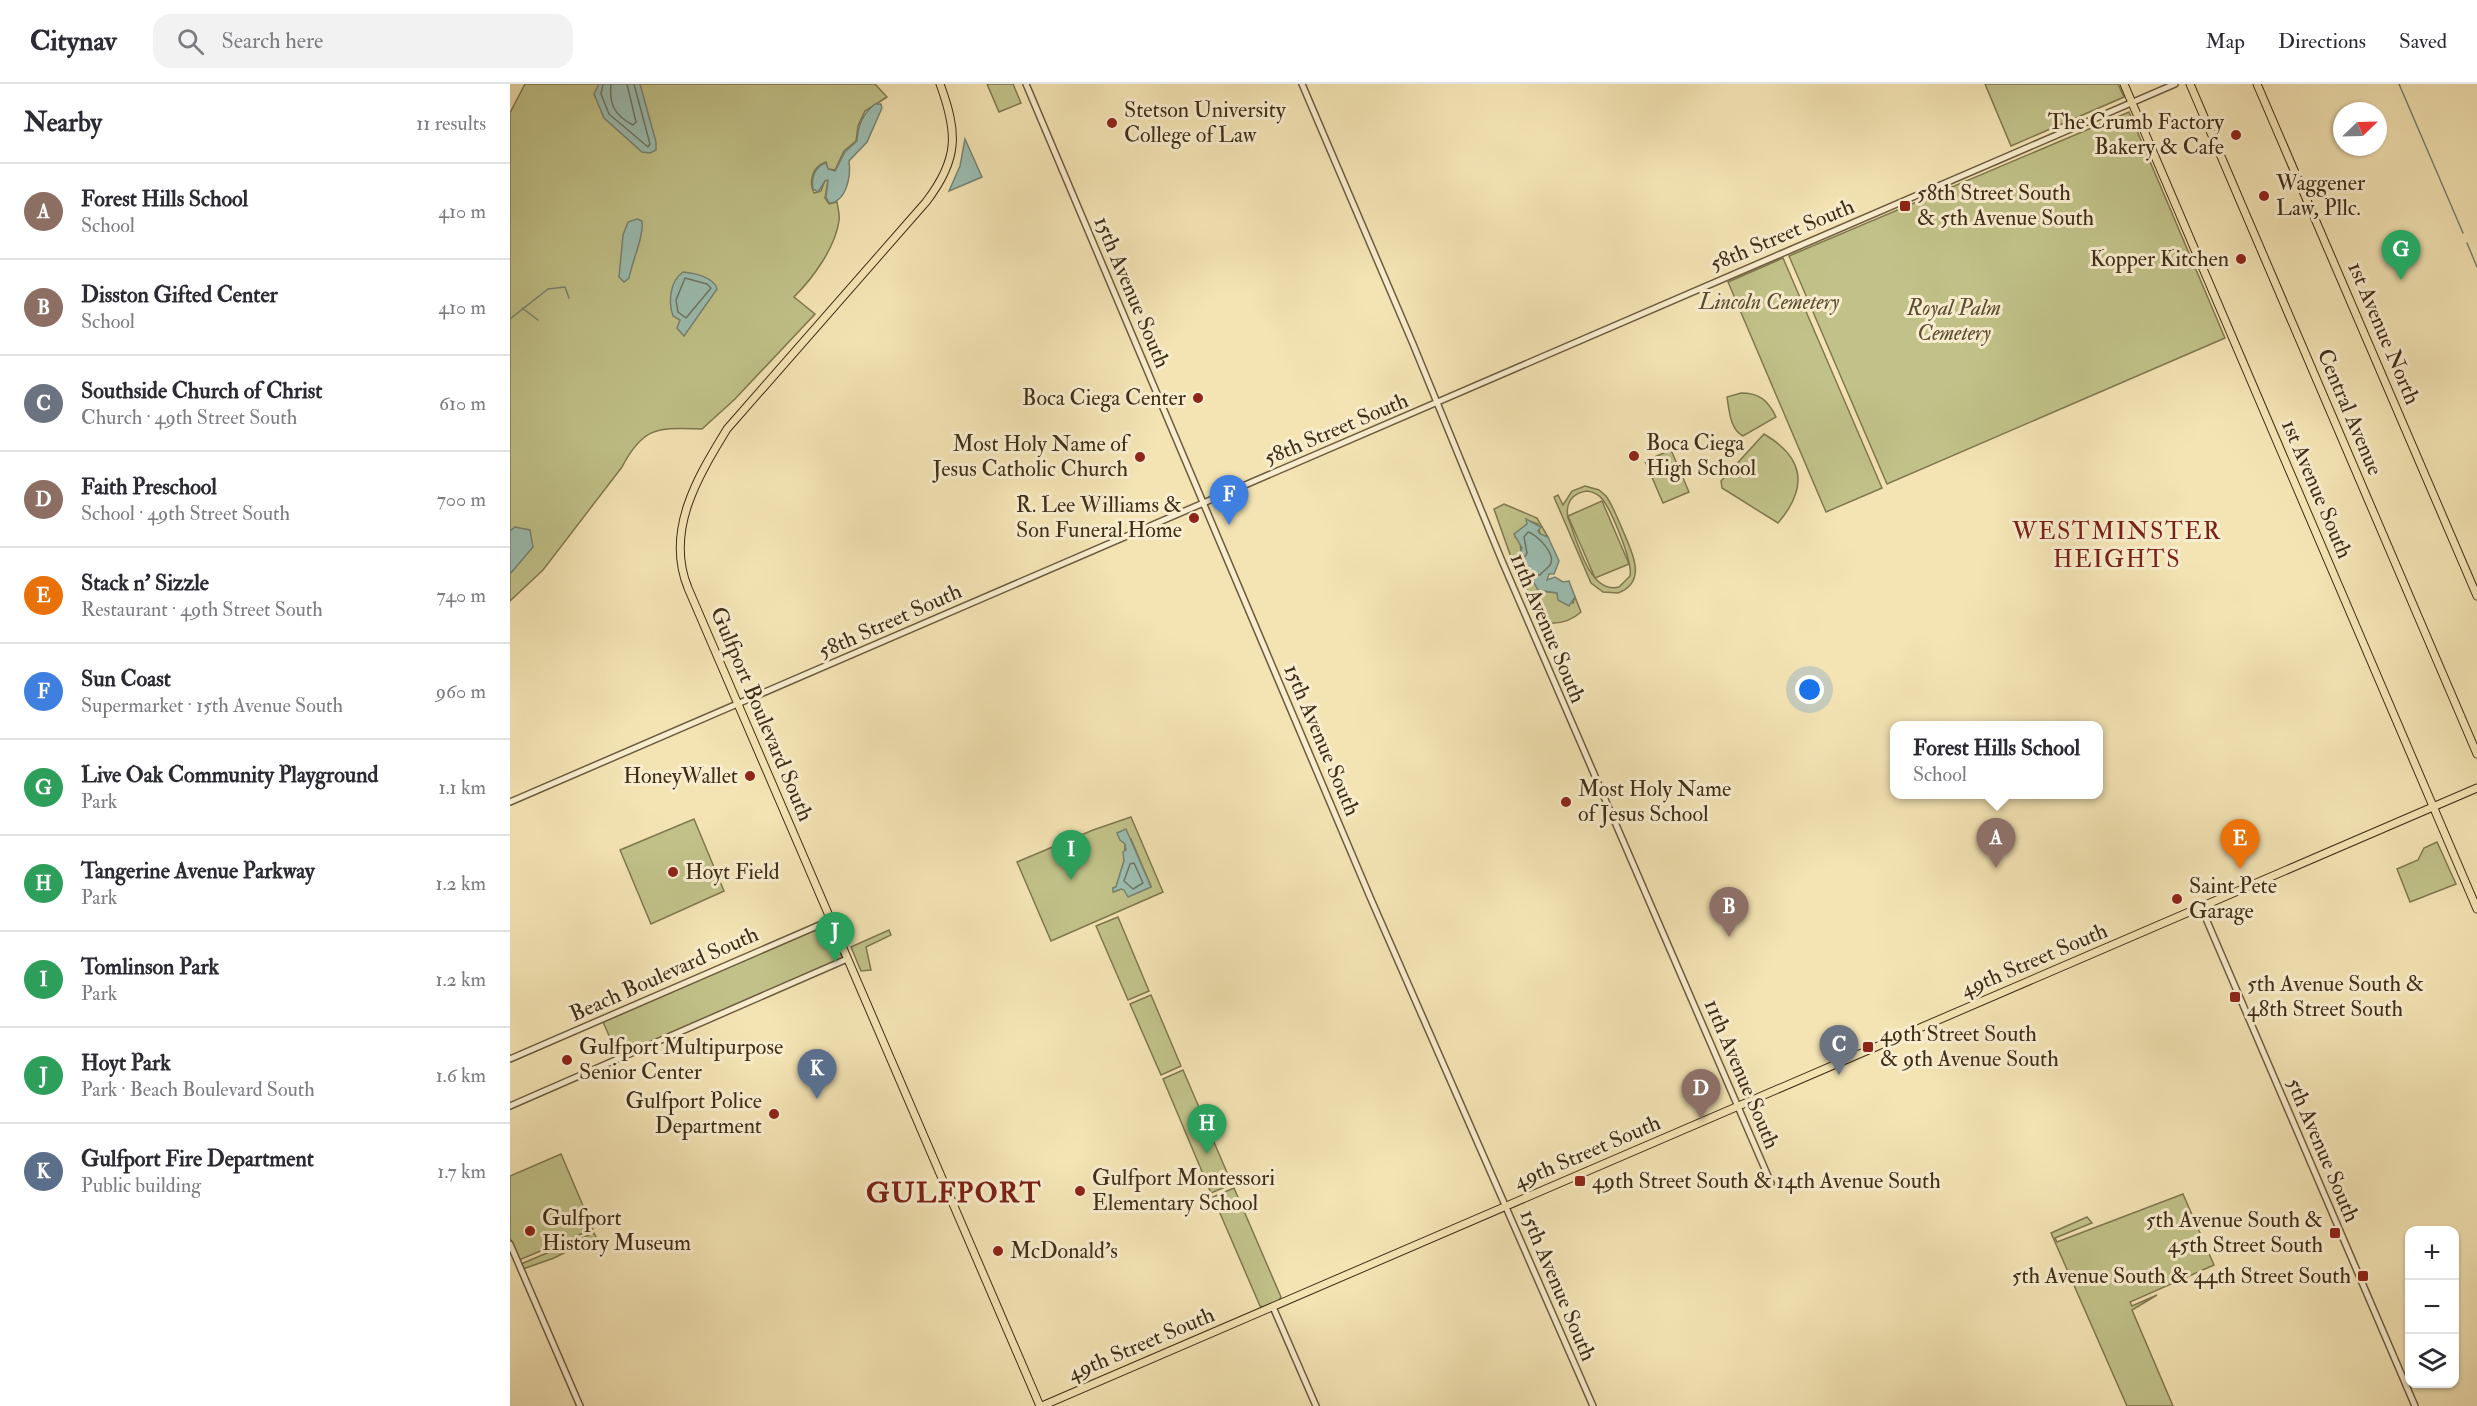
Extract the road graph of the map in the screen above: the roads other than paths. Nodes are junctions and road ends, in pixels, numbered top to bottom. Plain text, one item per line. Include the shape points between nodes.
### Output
1 (940, 84) edge
2 (1026, 84) edge
3 (1302, 84) edge
4 (2124, 84) edge
5 (2175, 84) edge
6 (2190, 84) edge
7 (2257, 84) edge
8 (2132, 102) junction
9 (1438, 403) junction
10 (1204, 503) junction
11 (2477, 596) edge
12 (739, 704) junction
13 (2477, 754) edge
14 (2477, 788) edge
15 (510, 802) edge
16 (2433, 807) junction
17 (2201, 907) junction
18 (2477, 909) edge
19 (831, 920) junction
20 (847, 959) junction
21 (510, 1059) edge
22 (510, 1106) edge
23 (1738, 1107) junction
24 (1771, 1183) dead end
25 (1506, 1206) junction
26 (510, 1244) edge
27 (1273, 1307) junction
28 (580, 1406) edge
29 (1041, 1406) edge
30 (1316, 1406) edge
31 (1593, 1406) edge
32 (2415, 1406) edge

1 - 12 main road, Gulfport Boulevard South via 954,136 941,182 727,429 703,470 682,524 679,548 683,574
2 - 10 street, 15th Avenue South
3 - 9 street, 11th Avenue South
4 - 8 main road, 1st Avenue South
5 - 8 street, 58th Street South
6 - 13 main road, Central Avenue
7 - 11 main road, 1st Avenue North
8 - 9 street, 58th Street South
8 - 16 main road, 1st Avenue South
9 - 10 street, 58th Street South
9 - 23 street, 11th Avenue South via 1502,561
10 - 12 street, 58th Street South
10 - 25 street, 15th Avenue South
12 - 15 street, 58th Street South
12 - 19 main road, Gulfport Boulevard South
14 - 16 main road, 49th Street South
16 - 17 main road, 49th Street South
16 - 18 main road, 1st Avenue South
17 - 23 main road, 49th Street South
17 - 32 street, 5th Avenue South
19 - 20 main road, Gulfport Boulevard South
19 - 21 street, Beach Boulevard South
20 - 22 street
20 - 29 main road, Gulfport Boulevard South
23 - 24 street, 11th Avenue South
23 - 25 main road, 49th Street South
25 - 27 main road, 49th Street South
25 - 31 street, 15th Avenue South
26 - 28 street
27 - 29 main road, 49th Street South
27 - 30 street

